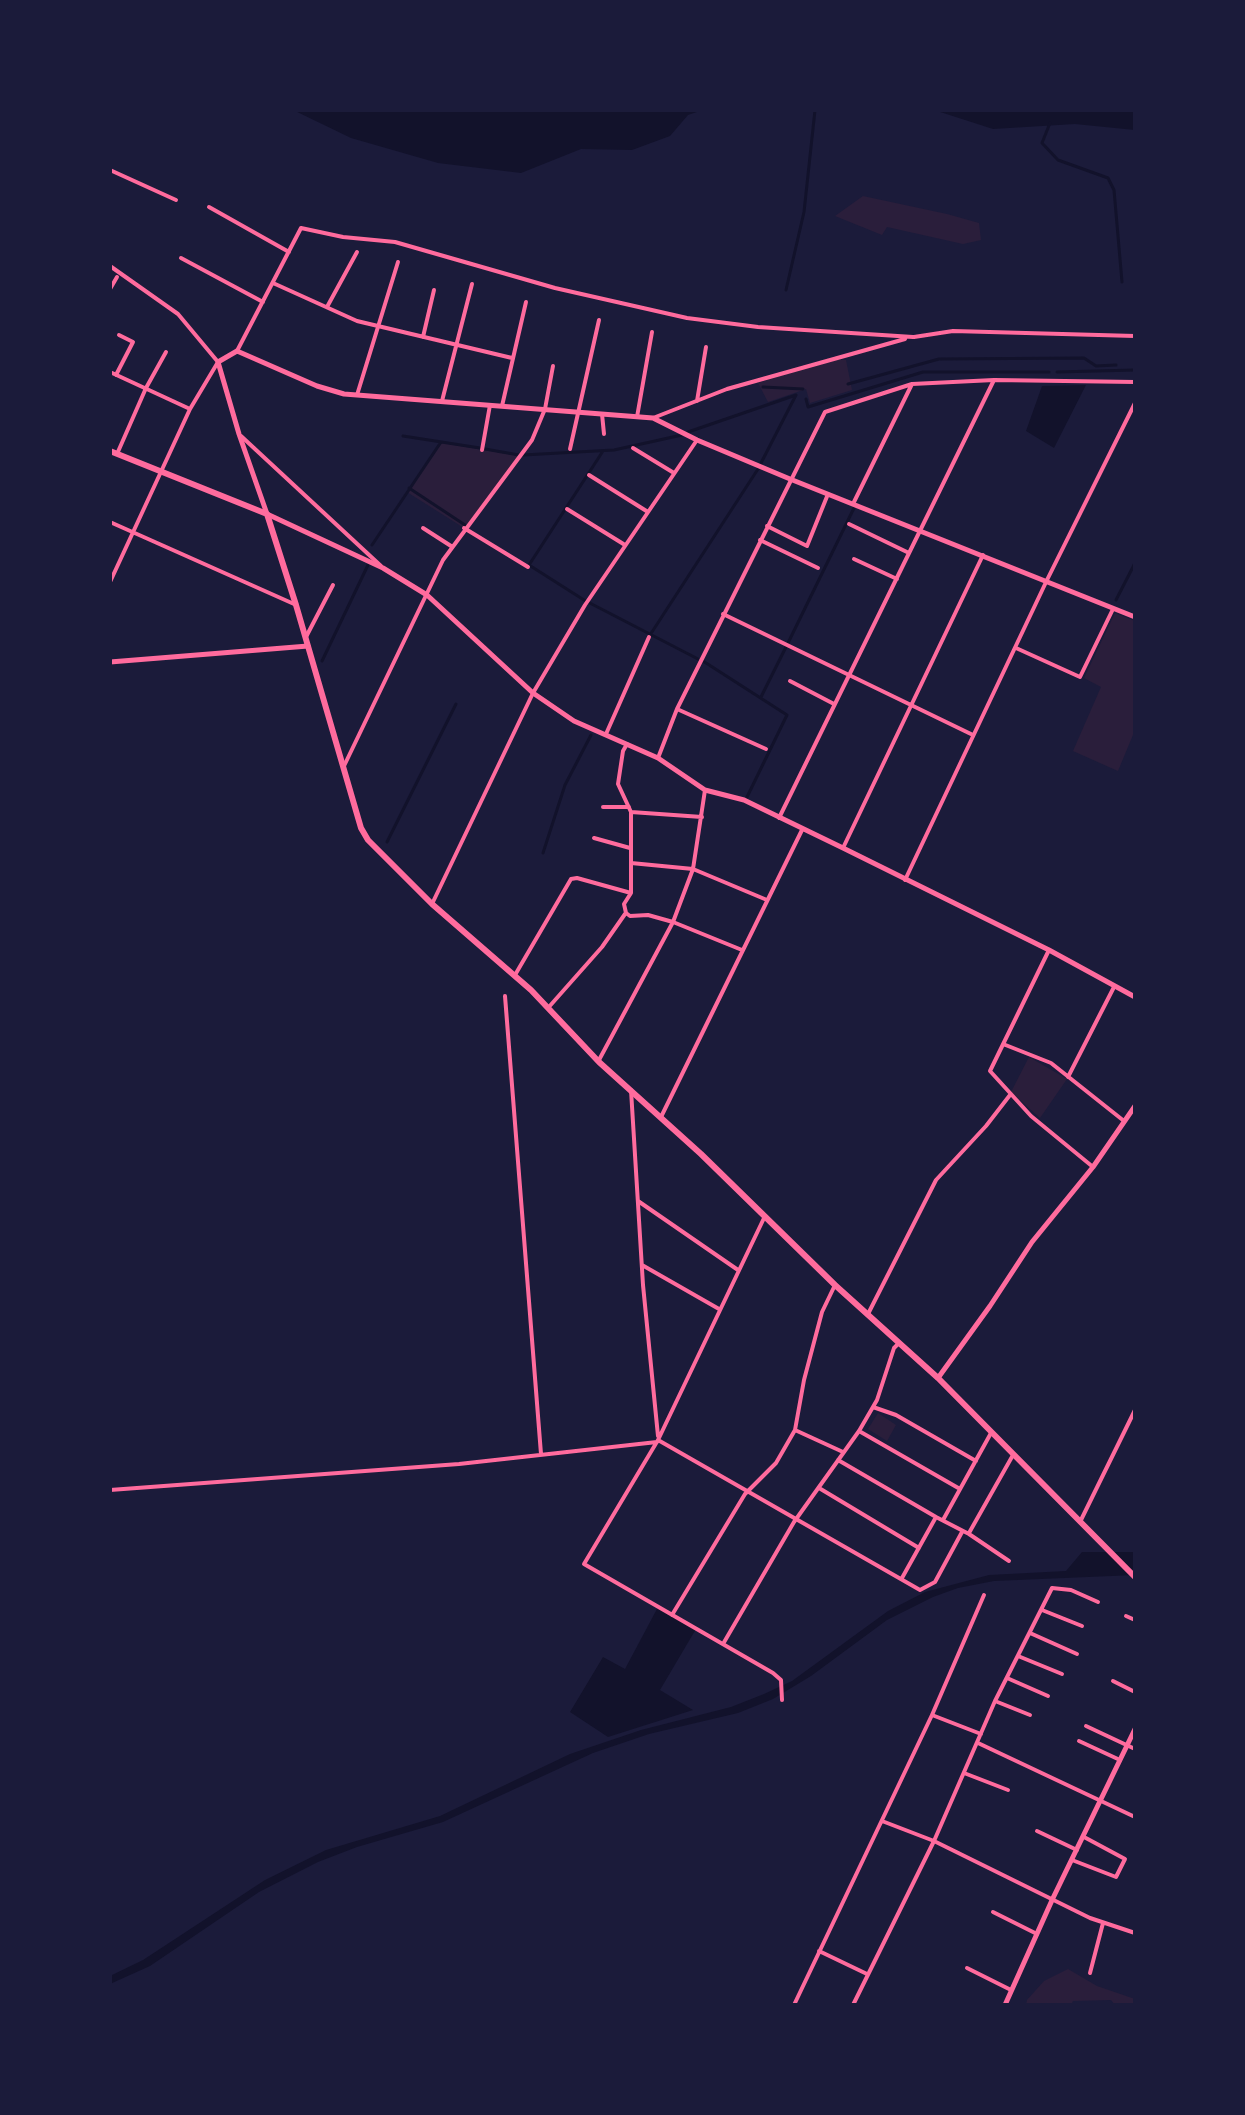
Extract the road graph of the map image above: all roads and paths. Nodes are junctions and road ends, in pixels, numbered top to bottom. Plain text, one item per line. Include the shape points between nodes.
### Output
1 (110, 170) edge
2 (176, 200) dead end
3 (209, 207) dead end
4 (289, 252) junction
5 (357, 252) dead end
6 (181, 258) dead end
7 (398, 262) dead end
8 (110, 266) edge
9 (117, 277) dead end
10 (273, 283) junction
11 (472, 284) dead end
12 (110, 289) edge
13 (434, 290) dead end
14 (263, 302) junction
15 (526, 302) dead end
16 (327, 307) junction
17 (599, 320) dead end
18 (378, 326) junction
19 (652, 332) dead end
20 (119, 335) dead end
21 (1135, 336) edge
22 (423, 337) junction
23 (913, 337) junction
24 (457, 346) junction
25 (706, 347) dead end
26 (237, 351) junction
27 (166, 352) dead end
28 (512, 358) junction
29 (218, 362) junction
30 (553, 366) dead end
31 (110, 372) edge
32 (116, 375) junction
33 (994, 380) junction
34 (1135, 382) edge
35 (912, 384) junction
36 (146, 388) junction
37 (357, 395) junction
38 (442, 401) junction
39 (697, 401) junction
40 (1135, 403) edge
41 (490, 405) junction
42 (502, 406) junction
43 (190, 409) junction
44 (545, 409) junction
45 (578, 412) junction
46 (602, 414) junction
47 (637, 417) junction
48 (653, 418) junction
49 (239, 434) junction
50 (604, 434) dead end
51 (697, 440) junction
52 (633, 448) dead end
53 (570, 449) dead end
54 (482, 450) dead end
55 (113, 453) edge
56 (159, 473) junction
57 (674, 473) junction
58 (589, 475) dead end
59 (790, 479) junction
60 (828, 494) junction
61 (853, 504) junction
62 (567, 509) dead end
63 (648, 512) junction
64 (267, 514) junction
65 (110, 522) edge
66 (849, 524) dead end
67 (767, 526) junction
68 (423, 528) dead end
69 (464, 528) junction
70 (921, 530) junction
71 (134, 532) junction
72 (760, 540) junction
73 (625, 545) junction
74 (452, 546) junction
75 (909, 553) junction
76 (983, 555) junction
77 (854, 559) dead end
78 (528, 567) dead end
79 (383, 568) junction
80 (818, 568) dead end
81 (897, 579) junction
82 (1047, 580) junction
83 (110, 582) edge
84 (333, 585) dead end
85 (427, 595) junction
86 (296, 605) junction
87 (1113, 608) junction
88 (723, 614) junction
89 (1135, 617) edge
90 (306, 637) junction
91 (649, 637) dead end
92 (309, 646) junction
93 (1016, 648) junction
94 (110, 662) edge
95 (849, 674) junction
96 (790, 681) dead end
97 (533, 693) junction
98 (910, 703) junction
99 (834, 704) junction
100 (677, 709) junction
101 (606, 734) junction
102 (973, 735) junction
103 (627, 744) junction
104 (766, 749) dead end
105 (658, 758) junction
106 (343, 768) junction
107 (705, 790) junction
108 (603, 807) dead end
109 (630, 809) junction
110 (702, 817) junction
111 (779, 818) junction
112 (802, 830) junction
113 (594, 838) dead end
114 (630, 848) junction
115 (843, 848) junction
116 (631, 863) junction
117 (693, 869) junction
118 (905, 880) junction
119 (631, 893) junction
120 (767, 900) junction
121 (432, 904) junction
122 (626, 913) junction
123 (673, 922) junction
124 (742, 950) junction
125 (1049, 950) junction
126 (515, 975) junction
127 (1114, 987) junction
128 (505, 996) dead end
129 (1135, 997) edge
130 (548, 1008) junction
131 (1003, 1044) junction
132 (599, 1062) junction
133 (1068, 1078) junction
134 (631, 1090) junction
135 (1010, 1095) junction
136 (1135, 1106) edge
137 (661, 1117) junction
138 (1124, 1121) junction
139 (1093, 1167) junction
140 (638, 1201) junction
141 (765, 1216) junction
142 (642, 1265) junction
143 (739, 1271) junction
144 (835, 1285) junction
145 (719, 1309) junction
146 (868, 1314) junction
147 (899, 1343) junction
148 (938, 1378) junction
149 (873, 1407) junction
150 (1135, 1410) edge
151 (795, 1430) junction
152 (859, 1431) junction
153 (991, 1433) junction
154 (658, 1440) junction
155 (843, 1452) junction
156 (541, 1454) junction
157 (1013, 1455) junction
158 (838, 1460) junction
159 (976, 1461) junction
160 (819, 1488) junction
161 (960, 1489) junction
162 (110, 1490) edge
163 (750, 1492) junction
164 (936, 1517) junction
165 (798, 1518) junction
166 (943, 1520) junction
167 (1080, 1523) junction
168 (962, 1532) junction
169 (969, 1534) junction
170 (919, 1548) junction
171 (1009, 1561) dead end
172 (1135, 1577) edge
173 (902, 1578) junction
174 (984, 1595) dead end
175 (1098, 1602) dead end
176 (1042, 1610) junction
177 (672, 1615) junction
178 (1126, 1616) dead end
179 (1135, 1620) edge
180 (1082, 1626) dead end
181 (1030, 1633) junction
182 (723, 1644) junction
183 (1077, 1654) dead end
184 (1018, 1656) junction
185 (1062, 1674) dead end
186 (1007, 1678) junction
187 (1113, 1681) dead end
188 (1135, 1692) edge
189 (1048, 1696) dead end
190 (782, 1700) dead end
191 (995, 1701) junction
192 (932, 1715) junction
193 (1030, 1715) dead end
194 (1086, 1726) dead end
195 (1135, 1729) edge
196 (981, 1734) junction
197 (1079, 1741) dead end
198 (978, 1743) junction
199 (1127, 1745) junction
200 (1135, 1749) edge
201 (1120, 1760) junction
202 (964, 1773) junction
203 (1008, 1790) dead end
204 (1102, 1801) junction
205 (1135, 1817) edge
206 (882, 1821) junction
207 (1037, 1831) dead end
208 (1084, 1837) junction
209 (934, 1841) junction
210 (1077, 1850) junction
211 (1072, 1860) junction
212 (1053, 1898) junction
213 (993, 1912) dead end
214 (1103, 1923) junction
215 (1135, 1933) edge
216 (1037, 1934) junction
217 (819, 1951) junction
218 (967, 1968) dead end
219 (1090, 1973) dead end
220 (867, 1974) junction
221 (1012, 1990) junction
222 (794, 2005) edge
223 (853, 2005) edge
224 (1005, 2005) edge

1 - 2 street
3 - 4 street
4 - 10 street
4 - 23 street via 301,228 395,242 555,288 687,318
5 - 16 street
6 - 14 street
7 - 18 street
8 - 29 street via 178,314
9 - 12 street
10 - 14 street
10 - 16 street
11 - 24 street
13 - 22 street
14 - 26 street
15 - 28 street
16 - 18 street
17 - 45 street
18 - 22 street
18 - 37 street
19 - 47 street
20 - 32 street via 133,342
21 - 23 street via 953,331
22 - 24 street
23 - 39 street
24 - 28 street
24 - 38 street
25 - 39 street
26 - 29 street
26 - 37 street via 317,386
27 - 36 street
28 - 42 street
29 - 43 street
29 - 49 street
30 - 44 street
31 - 32 street
32 - 36 street
33 - 34 street
33 - 35 street
33 - 70 street
35 - 59 street via 825,412
35 - 61 street
36 - 43 street
36 - 55 street
37 - 38 street
38 - 41 street
39 - 48 street
40 - 82 street
41 - 42 street
41 - 54 street
42 - 44 street
43 - 56 street
44 - 45 street
44 - 69 street via 532,440
45 - 46 street
45 - 53 street
46 - 47 street
46 - 50 street
47 - 48 street
48 - 51 street
49 - 64 street
49 - 79 street
51 - 57 street
51 - 59 street
52 - 57 street
55 - 56 main road
56 - 64 main road
56 - 71 street
57 - 63 street
58 - 63 street
59 - 60 street
59 - 67 street
60 - 61 street
60 - 67 street via 807,546
61 - 70 street
62 - 73 street
63 - 73 street
64 - 79 street
64 - 86 main road
65 - 71 street
66 - 75 street
67 - 72 street
68 - 74 street
69 - 74 street
69 - 78 street
70 - 75 street
70 - 76 street
71 - 83 street
71 - 86 street
72 - 80 street
72 - 88 street
73 - 97 street
74 - 85 street
75 - 81 street
76 - 82 street
76 - 98 street
77 - 81 street
79 - 85 street
81 - 95 street
82 - 87 street
82 - 93 street
84 - 90 street
85 - 97 street
85 - 106 street
86 - 90 main road
87 - 89 street
87 - 93 street via 1080,677
88 - 95 street
88 - 100 street
90 - 92 main road
91 - 101 street
92 - 94 street
92 - 106 main road
93 - 102 street
95 - 98 street
95 - 99 street
96 - 99 street
97 - 101 street via 574,721
97 - 121 street
98 - 102 street
98 - 115 street
99 - 111 street
100 - 104 street
100 - 105 street
101 - 103 street
102 - 118 street
103 - 105 street
103 - 109 street via 618,784
105 - 107 street
106 - 121 main road via 368,840
107 - 110 street
107 - 111 street via 744,800
108 - 109 street
109 - 110 street
109 - 114 street
110 - 117 street
111 - 112 street
112 - 115 street
112 - 120 street
113 - 114 street
114 - 116 street
115 - 118 street
116 - 117 street
116 - 119 street
117 - 120 street
117 - 123 street
118 - 125 street
119 - 122 street via 624,904
119 - 126 street via 571,879
120 - 124 street
121 - 126 main road
122 - 123 street
122 - 130 street
123 - 124 street
123 - 132 street
124 - 137 street
125 - 127 street
125 - 131 street
126 - 130 main road
127 - 129 street
127 - 133 street
128 - 156 street
130 - 132 main road
131 - 133 street via 1051,1063
131 - 135 street via 990,1071
132 - 134 main road
133 - 138 street
134 - 137 main road
134 - 140 street
135 - 139 street
135 - 146 street via 936,1180
136 - 138 street
137 - 141 main road
138 - 139 street
139 - 148 street via 1032,1242
140 - 142 street
140 - 143 street
141 - 143 street
141 - 144 main road
142 - 145 street
142 - 154 street
143 - 145 street
144 - 146 main road
144 - 151 street via 822,1312
145 - 154 street
146 - 147 main road
147 - 148 main road
147 - 149 street
148 - 153 main road
149 - 152 street
149 - 159 street
150 - 167 street
151 - 155 street
151 - 163 street via 776,1463
152 - 155 street
152 - 161 street
153 - 157 main road
153 - 159 street
154 - 156 street
154 - 163 street
154 - 177 street via 584,1564
155 - 158 street
156 - 162 street
157 - 167 main road
157 - 169 street
158 - 160 street
158 - 164 street
159 - 161 street
160 - 165 street
160 - 170 street
161 - 166 street
163 - 165 street
163 - 177 street
164 - 166 street
164 - 170 street
165 - 173 street
165 - 182 street
166 - 168 street
167 - 172 main road
168 - 169 street
168 - 173 street via 933,1583 920,1590
169 - 171 street
170 - 173 street
174 - 192 street
175 - 176 street via 1052,1588
176 - 180 street
176 - 181 street
177 - 182 street
178 - 179 street
181 - 183 street
181 - 184 street
182 - 190 street via 781,1680
184 - 185 street
184 - 186 street
186 - 189 street
186 - 191 street
187 - 188 street
191 - 193 street
191 - 196 street
192 - 196 street
192 - 206 street
194 - 199 street
195 - 199 street
196 - 198 street
197 - 201 street
198 - 202 street
198 - 204 street
199 - 200 street
199 - 201 street
201 - 204 street
202 - 203 street
202 - 209 street
204 - 205 street
204 - 208 street
206 - 209 street
206 - 217 street
207 - 210 street
208 - 210 street
208 - 211 street via 1125,1859 1116,1877
209 - 212 street
209 - 220 street
210 - 211 street
211 - 212 street
212 - 214 street
212 - 216 street
213 - 216 street
214 - 215 street
214 - 219 street
216 - 221 street
217 - 220 street
217 - 222 street
218 - 221 street
220 - 223 street
221 - 224 street

